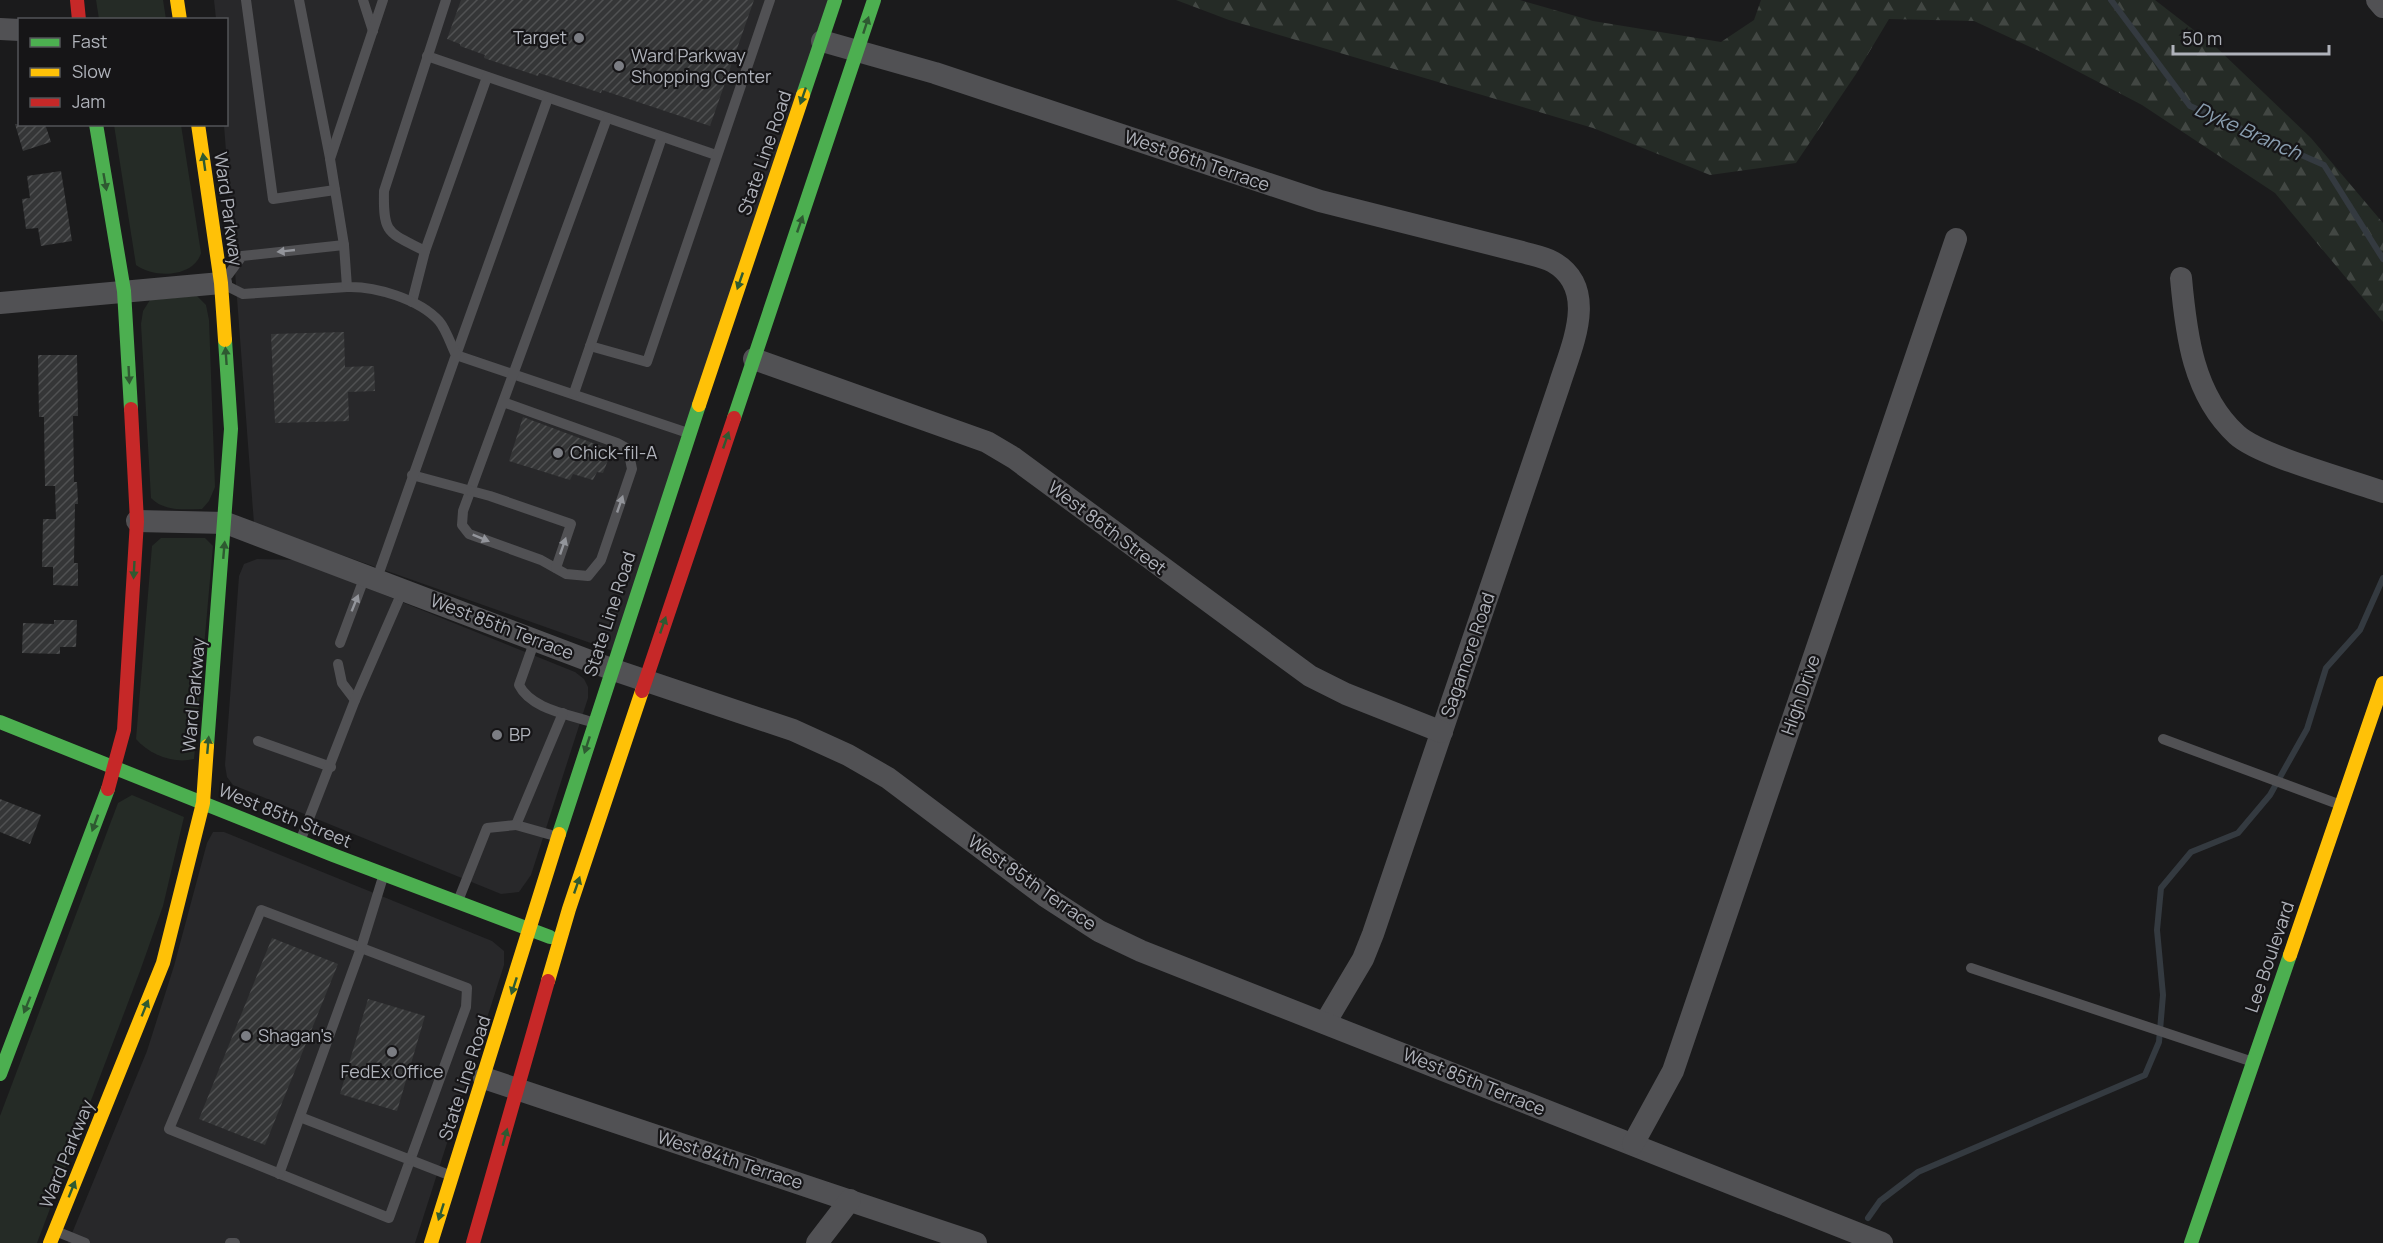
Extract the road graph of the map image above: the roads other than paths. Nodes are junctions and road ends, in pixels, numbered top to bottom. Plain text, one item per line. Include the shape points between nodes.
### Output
1 (77, 0) edge
2 (177, 0) edge
3 (246, 0) edge
4 (299, 0) edge
5 (363, 0) edge
6 (383, 0) edge
7 (446, 0) edge
8 (770, 0) edge
9 (835, 0) edge
10 (874, 0) edge
11 (2378, 0) edge
12 (2383, 7) edge
13 (79, 18) edge
14 (180, 18) edge
15 (0, 29) edge
16 (18, 30) edge
17 (373, 32) junction
18 (822, 41) junction
19 (858, 51) junction
20 (427, 56) junction
21 (487, 77) junction
22 (548, 98) junction
23 (607, 118) junction
24 (96, 126) edge
25 (198, 126) edge
26 (662, 137) junction
27 (716, 155) junction
28 (330, 159) junction
29 (335, 190) junction
30 (1956, 239) dead end
31 (344, 245) junction
32 (425, 251) junction
33 (2181, 278) dead end
34 (1571, 279) joint
35 (221, 283) junction
36 (347, 287) junction
37 (124, 291) junction
38 (412, 302) junction
39 (0, 303) edge
40 (590, 346) junction
41 (456, 355) junction
42 (754, 359) junction
43 (514, 374) junction
44 (574, 393) junction
45 (503, 402) junction
46 (688, 434) junction
47 (412, 475) junction
48 (471, 492) junction
49 (2383, 492) edge
50 (137, 521) junction
51 (226, 523) junction
52 (556, 568) junction
53 (371, 578) junction
54 (404, 590) junction
55 (535, 640) junction
56 (344, 643) dead end
57 (342, 666) dead end
58 (611, 669) junction
59 (644, 680) junction
60 (2383, 683) edge
61 (355, 700) junction
62 (563, 713) junction
63 (0, 722) edge
64 (594, 723) junction
65 (1442, 732) junction
66 (2375, 735) edge
67 (2163, 739) dead end
68 (258, 741) dead end
69 (331, 767) junction
70 (115, 768) junction
71 (203, 803) junction
72 (2341, 805) junction
73 (516, 825) junction
74 (558, 837) junction
75 (300, 841) junction
76 (384, 874) junction
77 (457, 902) junction
78 (531, 930) junction
79 (559, 941) junction
80 (361, 948) junction
81 (1971, 968) dead end
82 (1325, 1023) junction
83 (2253, 1062) junction
84 (0, 1074) edge
85 (484, 1078) junction
86 (518, 1089) junction
87 (300, 1117) junction
88 (1633, 1144) junction
89 (411, 1161) junction
90 (279, 1174) junction
91 (453, 1177) junction
92 (850, 1200) junction
93 (53, 1237) edge
94 (85, 1243) edge
95 (230, 1243) edge
96 (235, 1243) edge
97 (431, 1243) edge
98 (473, 1243) edge
99 (817, 1243) edge
100 (976, 1243) edge
101 (1882, 1243) edge
102 (2191, 1243) edge

1 - 13 main road
2 - 14 main road
3 - 29 lane via 273,199
4 - 28 lane
5 - 17 lane
6 - 17 lane
7 - 20 lane
8 - 27 lane
9 - 18 main road, State Line Road
19 -> 10 main road
11 - 12 street
15 - 16 street
17 - 28 lane
18 - 19 street, West 86th Terrace
18 -> 46 main road, State Line Road
19 - 34 street, West 86th Terrace via 1320,201 1553,262
42 -> 19 main road
20 - 21 lane
20 - 32 lane via 384,192 383,219 391,234
21 - 22 lane
21 - 32 lane
22 - 23 lane
22 - 41 lane
23 - 26 lane
23 - 43 lane
24 -> 37 main road
35 -> 25 main road, Ward Parkway
26 - 27 lane
26 - 40 lane
27 - 40 lane via 647,362
28 - 29 lane
29 - 31 lane
30 - 88 street, High Drive via 1673,1071
31 -> 35 lane via 242,256
31 - 36 lane
32 - 38 lane
33 - 49 street via 2191,355 2216,410 2238,436 2261,449
34 - 65 street, Sagamore Road via 1581,307 1577,328
35 - 36 lane via 243,294
35 - 37 street
51 -> 35 main road, Ward Parkway via 231,429
36 - 38 lane via 369,286
37 - 39 street
37 -> 50 main road
38 - 41 lane via 439,321
40 - 44 lane
41 - 43 lane
41 - 47 lane
59 -> 42 main road
42 - 65 street, West 86th Street via 987,442 1310,676
43 - 44 lane
43 - 45 lane
44 - 46 lane
45 - 48 lane
52 -> 45 lane via 578,577 588,576 601,560 632,459 628,449 617,443
46 - 58 main road, State Line Road
47 - 48 lane
47 - 53 lane
48 -> 52 lane via 462,525 469,534
52 -> 48 lane via 571,524
50 - 51 street, West 85th Terrace
50 -> 70 main road via 124,730
51 - 53 street, West 85th Terrace
71 -> 51 main road, Ward Parkway
53 - 54 street, West 85th Terrace
56 -> 53 lane via 344,631
54 - 55 street, West 85th Terrace
54 - 61 lane
55 - 58 street, West 85th Terrace
55 - 62 lane via 519,685 524,694
57 - 61 lane via 342,683
58 - 59 street, West 85th Terrace
58 - 64 main road, State Line Road
79 -> 59 main road
59 - 82 street, West 85th Terrace via 793,730 848,754 888,778 1045,896 1099,931
60 - 66 main road, Lee Boulevard
61 - 69 lane
62 - 64 lane
62 - 73 lane
63 - 70 main road, West 85th Street
64 -> 74 main road, State Line Road
65 - 82 street, Sagamore Road via 1363,959
66 - 72 main road, Lee Boulevard
67 - 72 lane
68 - 69 lane
69 - 75 lane
70 - 71 main road, West 85th Street
70 -> 84 main road
71 - 75 main road, West 85th Street
93 -> 71 main road, Ward Parkway via 164,963
72 - 83 main road, Lee Boulevard
73 - 74 lane
73 - 77 lane via 487,828
74 - 78 main road, State Line Road
75 - 76 main road, West 85th Street
76 - 77 main road, West 85th Street
76 - 80 lane
77 - 78 main road, West 85th Street
78 - 79 main road, West 85th Street
78 -> 85 main road, State Line Road
79 - 86 main road
80 - 87 lane
80 - 89 lane via 467,988 466,1007
80 - 90 lane via 261,910 169,1129
81 - 83 lane
82 - 88 street, West 85th Terrace
83 - 102 main road, Lee Boulevard
85 - 86 street, West 84th Terrace
85 - 91 main road, State Line Road
86 - 92 street, West 84th Terrace
98 -> 86 main road
87 - 89 lane
87 - 90 lane
88 - 101 street, West 85th Terrace
89 - 90 lane via 389,1218
89 - 91 lane
91 -> 97 main road, State Line Road
92 - 99 street
92 - 100 street, West 84th Terrace
93 - 94 lane
95 - 96 lane

